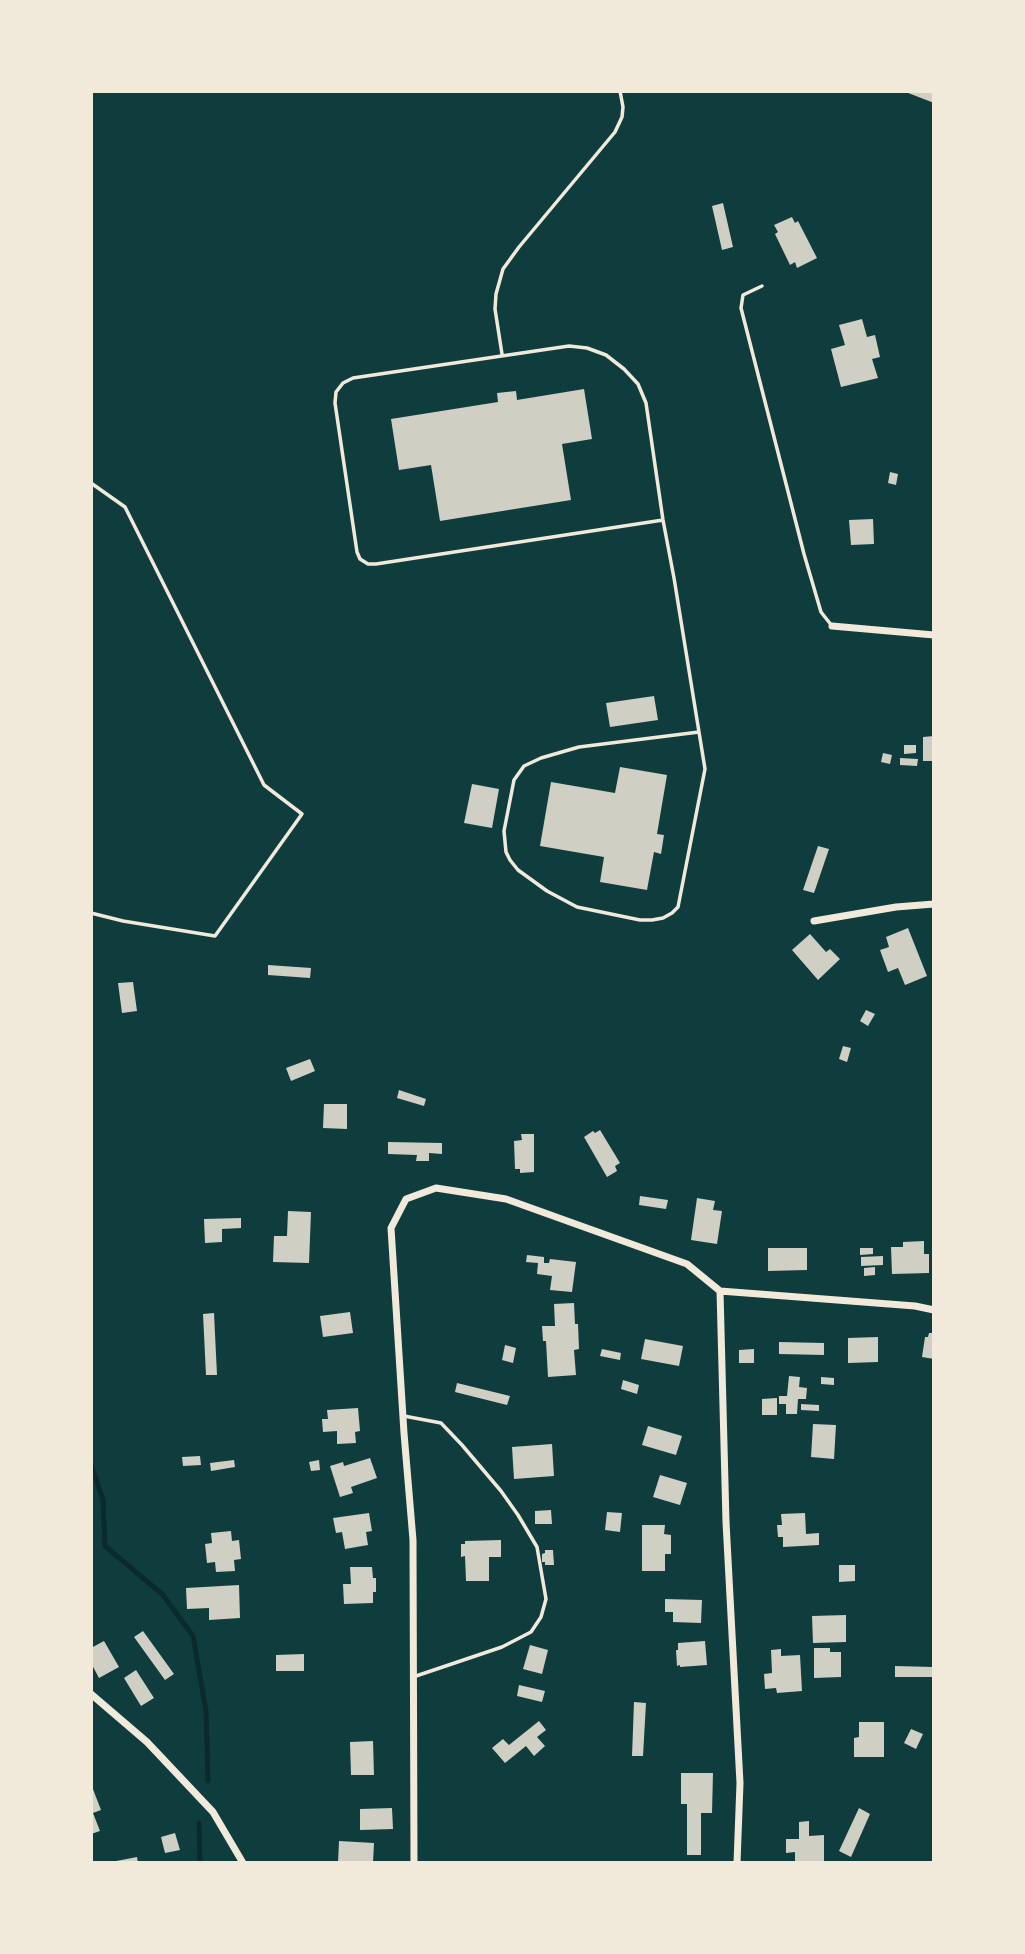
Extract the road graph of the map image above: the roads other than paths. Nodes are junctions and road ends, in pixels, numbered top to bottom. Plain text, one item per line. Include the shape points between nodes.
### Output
1 (620, 91) edge
2 (762, 286) dead end
3 (502, 354) junction
4 (663, 520) junction
5 (832, 626) joint
6 (934, 635) edge
7 (699, 732) junction
8 (934, 904) edge
9 (814, 921) dead end
10 (720, 1291) junction
11 (934, 1310) edge
12 (403, 1416) junction
13 (414, 1677) junction
14 (91, 1694) edge
15 (243, 1863) edge
16 (414, 1863) edge
17 (737, 1863) edge

1 - 3 lane via 622,117 615,132 503,269 495,309
2 - 5 lane via 743,295 741,308 804,554 821,612
3 - 4 lane via 587,348 624,369 638,384 646,403
3 - 4 lane via 353,377 343,383 335,403 360,559 376,565
4 - 7 lane
5 - 6 street
7 - 7 lane via 705,769 682,892 672,913 640,919 577,907 547,891 510,860 504,831 514,780 524,766 579,747
8 - 9 street
10 - 11 street
10 - 12 street via 687,1264 506,1199 436,1188 406,1199 391,1228
10 - 17 street via 740,1783
12 - 13 street via 413,1540
12 - 13 lane via 441,1423 502,1491 537,1547 546,1599 531,1632 502,1647
13 - 16 street
14 - 15 street via 147,1742 213,1812

